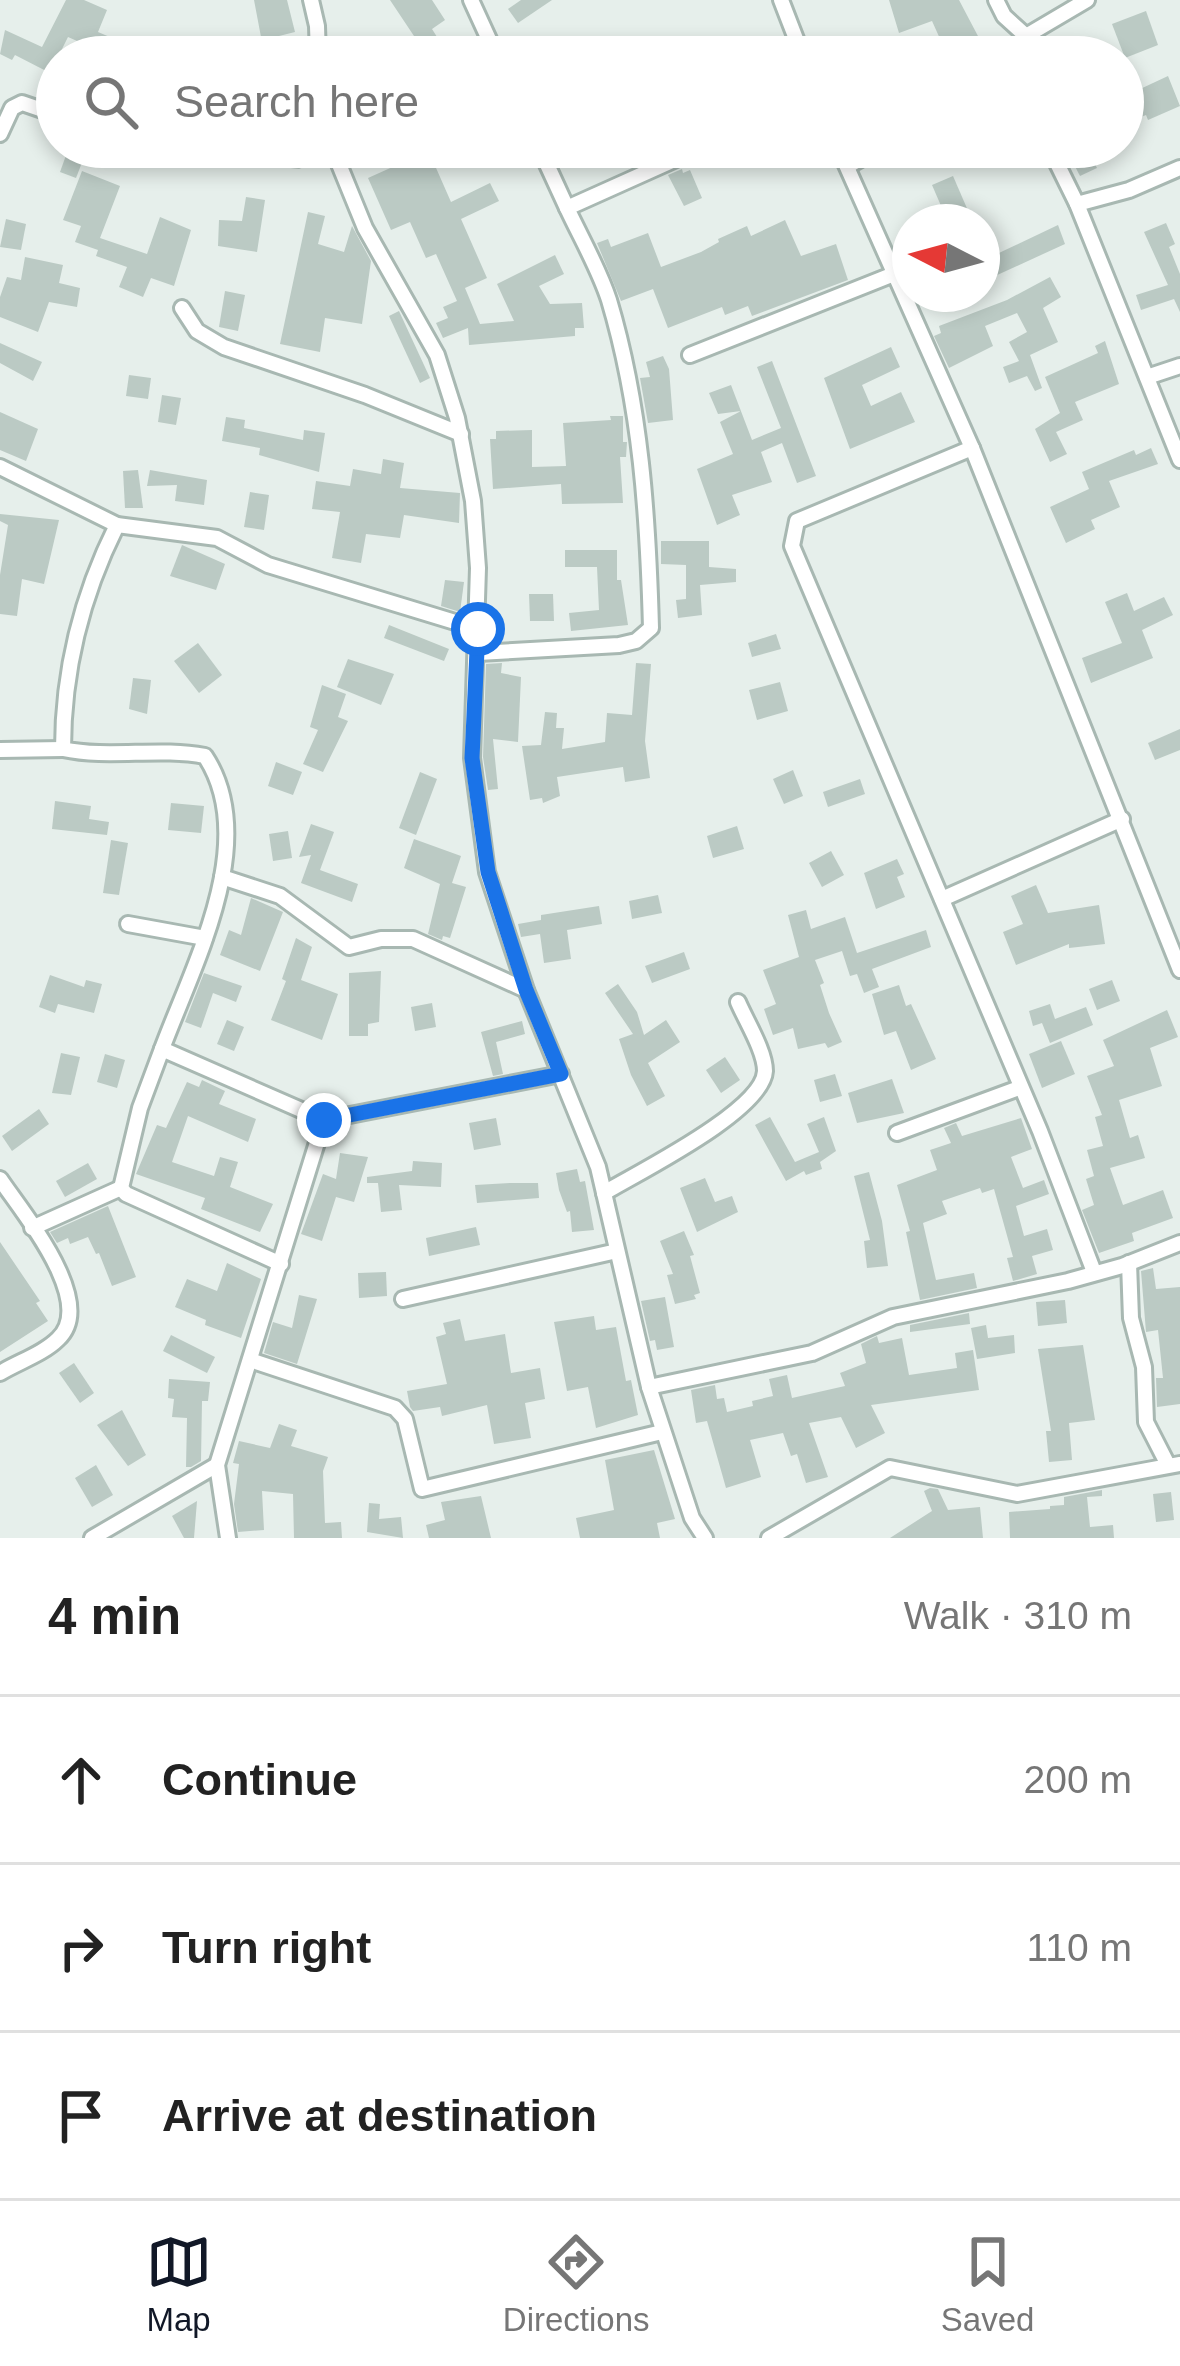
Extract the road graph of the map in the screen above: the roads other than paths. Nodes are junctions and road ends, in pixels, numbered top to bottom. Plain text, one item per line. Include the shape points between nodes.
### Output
1 (310, 0) edge
2 (471, 0) edge
3 (781, 0) edge
4 (996, 0) edge
5 (1087, 0) edge
6 (317, 36) edge
7 (487, 36) edge
8 (794, 36) edge
9 (1026, 36) joint
10 (36, 108) edge
11 (0, 134) edge
12 (341, 168) edge
13 (549, 168) edge
14 (656, 168) edge
15 (849, 168) edge
16 (1059, 168) edge
17 (1180, 168) edge
18 (1077, 204) junction
19 (567, 208) junction
20 (892, 269) edge
21 (892, 275) edge
22 (182, 308) dead end
23 (911, 312) edge
24 (690, 355) dead end
25 (1180, 367) edge
26 (1148, 377) junction
27 (461, 434) junction
28 (972, 448) junction
29 (1180, 460) edge
30 (0, 467) edge
31 (117, 525) junction
32 (478, 629) junction
33 (478, 653) junction
34 (63, 748) junction
35 (0, 750) edge
36 (1122, 819) junction
37 (222, 878) junction
38 (942, 899) junction
39 (128, 924) dead end
40 (205, 938) junction
41 (1180, 970) edge
42 (526, 990) junction
43 (738, 1002) dead end
44 (162, 1049) junction
45 (561, 1074) junction
46 (1019, 1088) junction
47 (324, 1120) junction
48 (897, 1133) dead end
49 (0, 1179) edge
50 (121, 1188) junction
51 (604, 1193) junction
52 (32, 1228) junction
53 (1180, 1243) edge
54 (617, 1251) junction
55 (1129, 1263) junction
56 (281, 1264) junction
57 (1094, 1272) junction
58 (403, 1299) dead end
59 (250, 1360) junction
60 (0, 1373) edge
61 (649, 1387) junction
62 (662, 1432) junction
63 (1174, 1464) edge
64 (217, 1465) junction
65 (92, 1538) edge
66 (228, 1538) edge
67 (705, 1538) edge
68 (769, 1538) edge

1 - 6 street
2 - 7 street
3 - 8 street
4 - 9 street
5 - 9 street
10 - 11 street via 12,108
12 - 27 street via 437,356
13 - 19 street
14 - 19 street
15 - 20 street
16 - 18 street
17 - 18 street
18 - 26 street
19 - 33 street via 608,296 628,375 643,460 651,628 619,645
21 - 24 street
22 - 27 street via 197,331 224,347
23 - 28 street
25 - 26 street
26 - 29 street
27 - 32 street via 473,501
28 - 36 street
28 - 38 street via 796,521 792,533
30 - 31 street
31 - 32 street via 217,538 268,565
31 - 34 street via 92,576 66,681
32 - 33 street
33 - 42 street via 472,758 488,872
34 - 35 street
34 - 37 street via 205,756 226,824
36 - 38 street
36 - 41 street
37 - 40 street
37 - 42 street via 280,896 350,947 413,939
38 - 46 street
39 - 40 street
40 - 44 street
42 - 45 street
43 - 51 street via 765,1069 762,1082 725,1120
44 - 47 street
44 - 50 street
45 - 47 street
45 - 51 street
46 - 48 street
46 - 57 street
47 - 56 street
49 - 52 street
50 - 52 street
50 - 56 street
51 - 54 street
52 - 60 street via 68,1290 67,1326 59,1339
53 - 55 street
54 - 58 street
54 - 61 street
55 - 57 street
55 - 63 street via 1146,1422
56 - 59 street
57 - 61 street via 893,1318 812,1353
59 - 62 street via 395,1408 405,1419 422,1490
59 - 64 street
61 - 62 street
62 - 67 street
63 - 68 street via 1017,1493 890,1468
64 - 65 street
64 - 66 street

